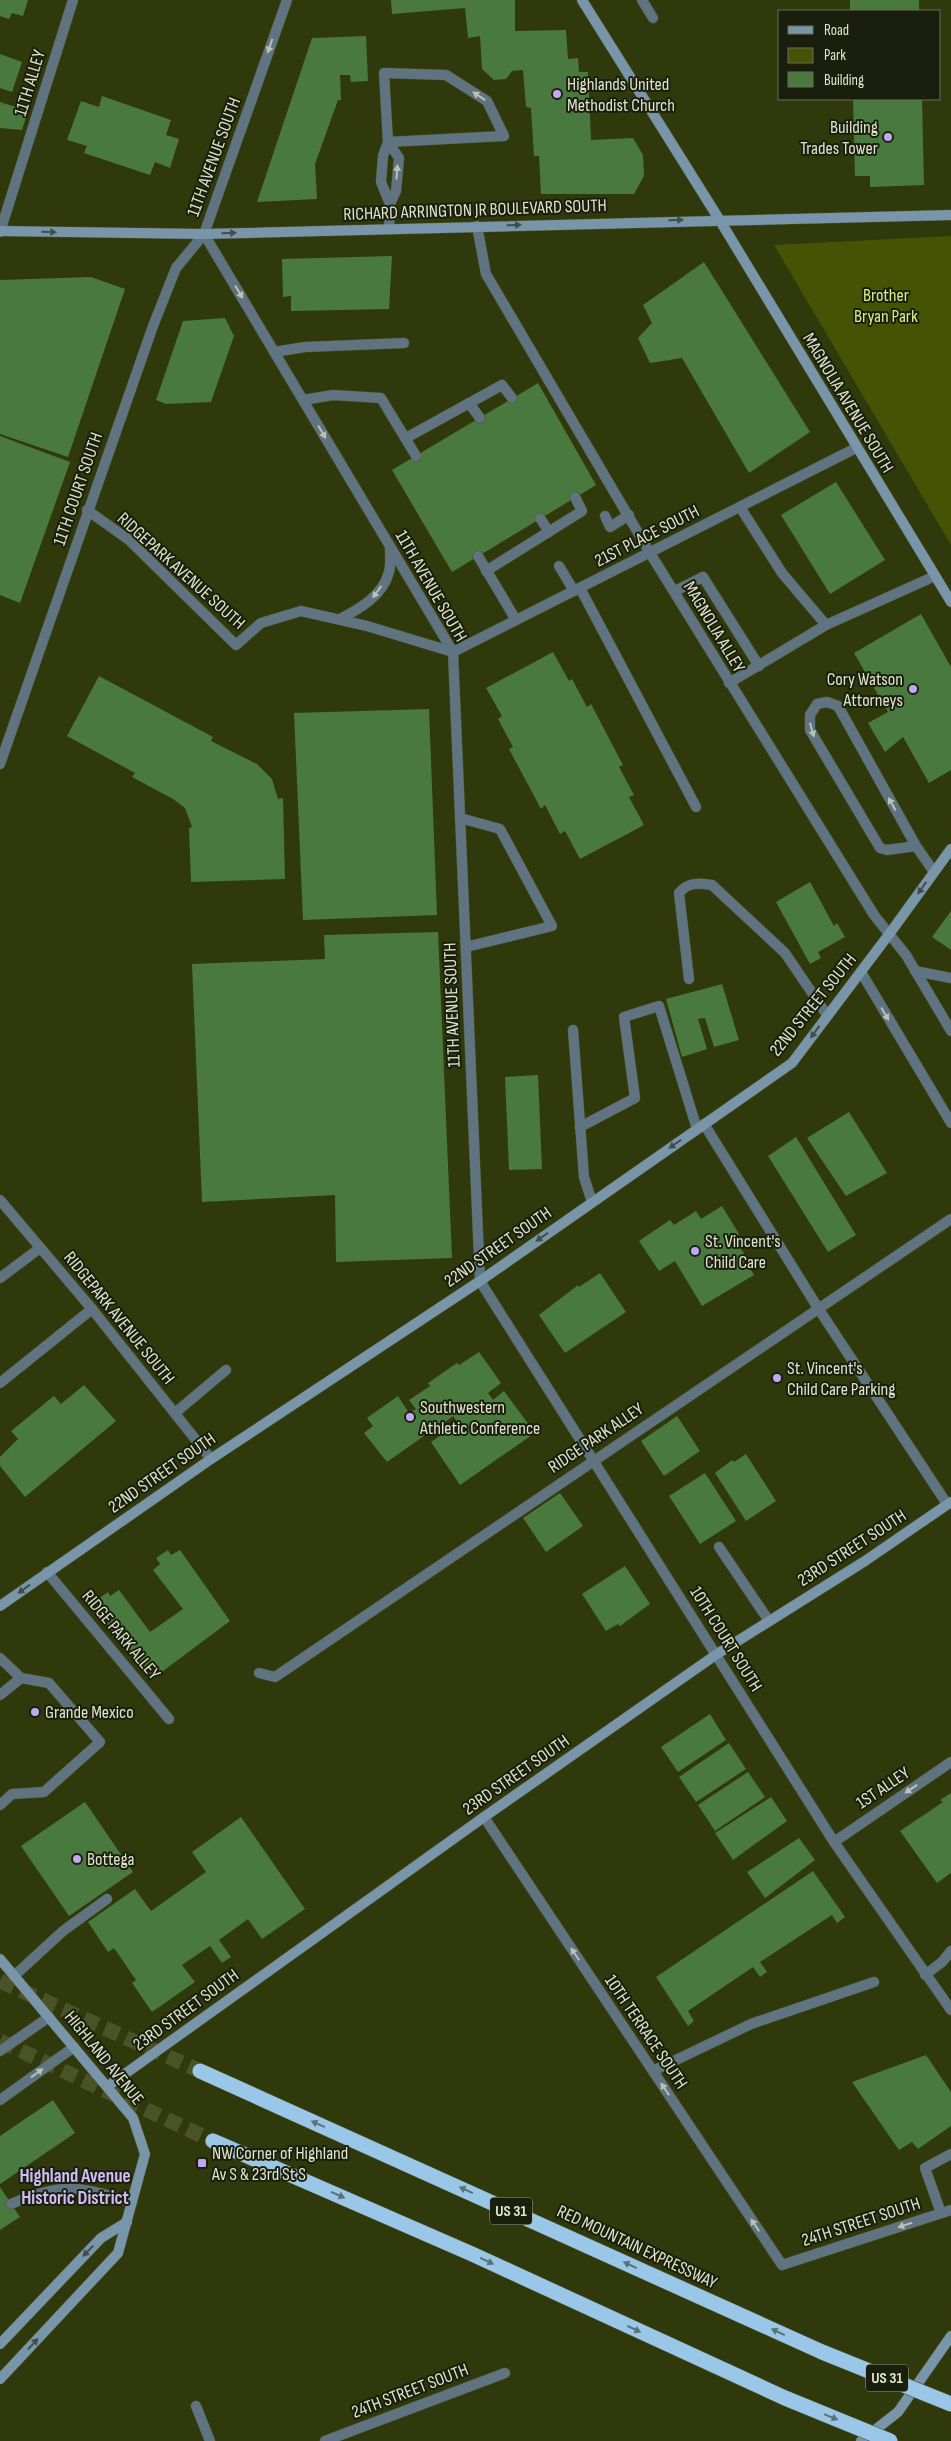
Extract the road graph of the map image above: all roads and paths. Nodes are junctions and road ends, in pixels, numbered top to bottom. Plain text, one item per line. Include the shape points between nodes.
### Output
1 (73, 0) edge
2 (286, 0) edge
3 (582, 0) edge
4 (642, 0) edge
5 (653, 18) dead end
6 (388, 142) junction
7 (390, 204) junction
8 (951, 215) edge
9 (719, 219) junction
10 (477, 226) junction
11 (389, 228) junction
12 (0, 232) edge
13 (204, 234) junction
14 (404, 343) dead end
15 (274, 352) junction
16 (512, 398) dead end
17 (302, 400) junction
18 (469, 403) junction
19 (480, 418) dead end
20 (406, 438) junction
21 (856, 448) junction
22 (416, 456) dead end
23 (575, 497) dead end
24 (740, 507) junction
25 (87, 510) junction
26 (605, 516) dead end
27 (628, 516) junction
28 (540, 518) dead end
29 (549, 532) junction
30 (390, 548) junction
31 (650, 553) junction
32 (478, 556) dead end
33 (559, 566) dead end
34 (486, 571) junction
35 (935, 576) junction
36 (577, 590) junction
37 (675, 591) junction
38 (951, 602) edge
39 (340, 619) junction
40 (516, 620) junction
41 (826, 625) junction
42 (453, 652) junction
43 (759, 666) junction
44 (729, 683) junction
45 (0, 764) edge
46 (696, 807) dead end
47 (460, 818) junction
48 (916, 846) junction
49 (951, 848) edge
50 (934, 872) junction
51 (890, 933) junction
52 (466, 947) junction
53 (915, 971) junction
54 (861, 972) junction
55 (951, 978) edge
56 (689, 979) dead end
57 (827, 1015) junction
58 (573, 1030) dead end
59 (951, 1031) edge
60 (951, 1123) edge
61 (701, 1126) junction
62 (580, 1127) junction
63 (0, 1200) edge
64 (592, 1202) junction
65 (951, 1219) edge
66 (40, 1248) junction
67 (0, 1278) edge
68 (480, 1281) junction
69 (818, 1308) junction
70 (92, 1309) junction
71 (226, 1370) dead end
72 (0, 1383) edge
73 (174, 1413) junction
74 (211, 1459) junction
75 (593, 1460) junction
76 (949, 1503) edge
77 (719, 1547) dead end
78 (47, 1572) junction
79 (0, 1606) edge
80 (769, 1621) junction
81 (716, 1654) junction
82 (0, 1658) edge
83 (259, 1673) dead end
84 (21, 1678) junction
85 (0, 1695) edge
86 (169, 1719) dead end
87 (951, 1762) edge
88 (0, 1805) edge
89 (484, 1816) junction
90 (834, 1842) junction
91 (107, 1899) dead end
92 (951, 1951) edge
93 (0, 1959) edge
94 (925, 1975) junction
95 (14, 1976) junction
96 (874, 1982) dead end
97 (951, 2010) edge
98 (48, 2017) junction
99 (74, 2046) junction
100 (0, 2051) edge
101 (200, 2071) tunnel mouth
102 (653, 2072) junction
103 (108, 2086) junction
104 (0, 2100) edge
105 (213, 2141) tunnel mouth
106 (951, 2154) edge
107 (132, 2202) junction
108 (11, 2204) dead end
109 (946, 2212) edge
110 (127, 2222) junction
111 (782, 2265) joint
112 (951, 2336) edge
113 (0, 2344) edge
114 (506, 2373) dead end
115 (0, 2379) edge
116 (951, 2404) edge
117 (196, 2406) dead end
118 (210, 2441) edge
119 (325, 2441) edge
120 (861, 2441) edge
121 (890, 2441) edge

1 - 12 street, 11TH ALLEY
2 -> 13 street, 11TH AVENUE SOUTH
3 - 9 street, MAGNOLIA AVENUE SOUTH
4 - 5 street
6 -> 6 street via 504,136 488,101 446,75 384,73
6 - 7 street via 383,156 382,182
7 -> 6 street via 396,191 398,158
7 - 11 street
8 - 9 street, RICHARD ARRINGTON JR BOULEVARD SOUTH
10 -> 9 street, RICHARD ARRINGTON JR BOULEVARD SOUTH
9 - 21 street, MAGNOLIA AVENUE SOUTH
10 - 11 street, RICHARD ARRINGTON JR BOULEVARD SOUTH
10 - 27 street, MAGNOLIA ALLEY via 486,274
13 -> 11 street, RICHARD ARRINGTON JR BOULEVARD SOUTH
12 -> 13 street, RICHARD ARRINGTON JR BOULEVARD SOUTH
13 -> 15 street, 11TH AVENUE SOUTH
13 - 25 street, 11TH COURT SOUTH via 176,268
14 - 15 street via 305,347
15 - 17 street, 11TH AVENUE SOUTH
16 - 18 street via 502,385
17 - 20 street via 333,395 381,398
17 -> 30 street, 11TH AVENUE SOUTH
18 - 19 street
18 - 20 street
20 - 22 street
21 - 24 street, 21ST PLACE SOUTH
21 - 35 street, MAGNOLIA AVENUE SOUTH
23 - 29 street via 582,511
24 - 31 street, 21ST PLACE SOUTH
24 - 41 street via 782,573
25 - 39 street, RIDGEPARK AVENUE SOUTH via 129,540 236,645 262,623 301,611
25 - 45 street, 11TH COURT SOUTH
26 - 27 street via 610,527
27 - 31 street, MAGNOLIA ALLEY
28 - 29 street
29 - 34 street
30 -> 39 street via 389,573 375,596
30 - 42 street, 11TH AVENUE SOUTH
31 - 36 street, 21ST PLACE SOUTH
31 - 37 street, MAGNOLIA ALLEY
32 - 34 street
33 - 36 street
34 - 40 street
35 - 38 street, MAGNOLIA AVENUE SOUTH
35 - 41 street
36 - 40 street, 21ST PLACE SOUTH
36 - 46 street
37 - 43 street via 703,577
37 - 44 street, MAGNOLIA ALLEY
39 - 42 street, RIDGEPARK AVENUE SOUTH
40 - 42 street, 21ST PLACE SOUTH
41 - 43 street
42 - 47 street, 11TH AVENUE SOUTH
43 - 44 street
44 - 51 street, MAGNOLIA ALLEY via 874,915
47 - 52 street, 11TH AVENUE SOUTH
47 - 52 street via 500,829 552,926
48 -> 48 street via 838,706 827,702 817,704 810,714 810,730 880,848
48 - 50 street
49 - 50 street, 22ND STREET SOUTH
50 -> 51 street, 22ND STREET SOUTH
51 - 53 street, MAGNOLIA ALLEY
51 - 54 street, 22ND STREET SOUTH
52 - 68 street, 11TH AVENUE SOUTH
53 - 55 street
53 - 59 street, MAGNOLIA ALLEY
54 - 57 street, 22ND STREET SOUTH
54 -> 60 street
56 - 57 street via 679,893 685,886 698,883 712,885 785,953
57 -> 61 street, 22ND STREET SOUTH via 792,1063
58 - 62 street
61 - 62 street via 658,1006 624,1017 635,1098
61 -> 64 street, 22ND STREET SOUTH
61 - 69 street
62 - 64 street via 584,1178
63 - 66 street, RIDGEPARK AVENUE SOUTH
64 -> 68 street, 22ND STREET SOUTH
65 - 69 street, RIDGE PARK ALLEY
66 - 67 street
66 - 70 street, RIDGEPARK AVENUE SOUTH
68 - 74 street, 22ND STREET SOUTH
68 - 75 street, 10TH COURT SOUTH
69 - 75 street, RIDGE PARK ALLEY
69 - 76 street
70 - 72 street
70 - 73 street, RIDGEPARK AVENUE SOUTH
71 - 73 street
73 - 74 street, RIDGEPARK AVENUE SOUTH
74 - 78 street, 22ND STREET SOUTH
75 - 81 street, 10TH COURT SOUTH
75 - 83 street, RIDGE PARK ALLEY via 275,1677
76 - 80 street, 23RD STREET SOUTH
77 - 80 street
78 -> 79 street, 22ND STREET SOUTH
78 - 86 street, RIDGE PARK ALLEY
80 - 81 street, 23RD STREET SOUTH
81 - 89 street, 23RD STREET SOUTH
81 - 90 street, 10TH COURT SOUTH
82 - 84 street
84 - 85 street
84 - 88 street via 49,1683 100,1742 44,1792 12,1794
87 -> 90 street, 1ST ALLEY
102 -> 89 street, 10TH TERRACE SOUTH
89 - 103 street, 23RD STREET SOUTH
90 - 94 street, 10TH COURT SOUTH
91 - 95 street via 63,1932
92 - 94 street
93 - 95 street, HIGHLAND AVENUE
94 - 97 street, 10TH COURT SOUTH
95 - 98 street, HIGHLAND AVENUE
96 - 102 street via 751,2024
98 - 99 street, HIGHLAND AVENUE
98 - 100 street
99 - 103 street, HIGHLAND AVENUE
104 -> 99 street
116 -> 101 highway, RED MOUNTAIN EXPRESSWAY / US 31, bridge via 822,2352
111 -> 102 street, 10TH TERRACE SOUTH
103 - 107 street, HIGHLAND AVENUE via 133,2118 145,2154
105 -> 121 highway, bridge via 472,2254 785,2398
106 - 109 street via 925,2168
107 - 108 street via 76,2187 57,2188
107 - 110 street, HIGHLAND AVENUE
109 -> 111 street, 24TH STREET SOUTH
110 -> 113 street via 101,2238
115 -> 110 street, HIGHLAND AVENUE via 118,2253
112 - 120 street via 898,2412
114 - 119 street, 24TH STREET SOUTH
117 - 118 street

